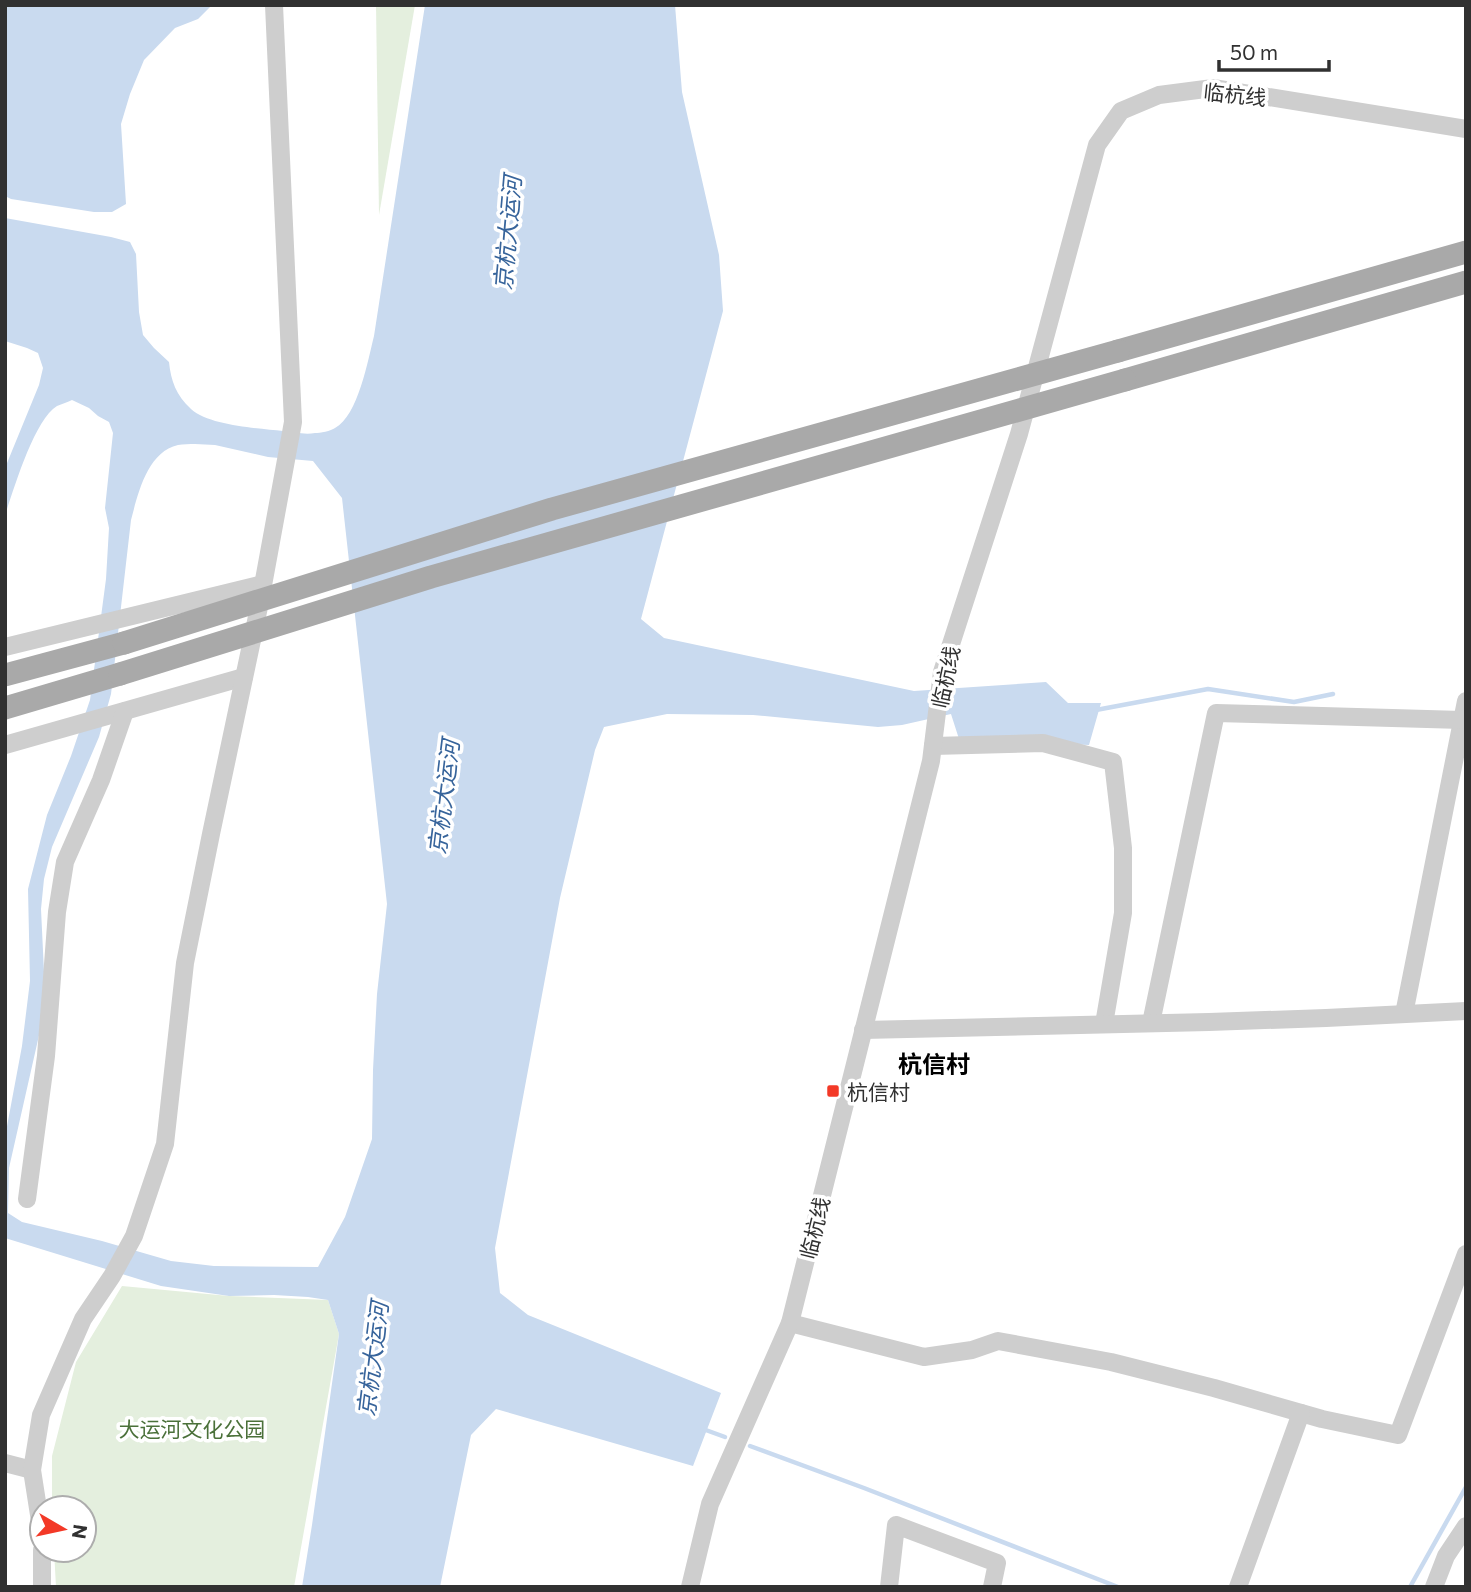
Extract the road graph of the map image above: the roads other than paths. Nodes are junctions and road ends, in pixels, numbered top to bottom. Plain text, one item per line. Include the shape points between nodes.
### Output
1 (274, 5) edge
2 (1466, 129) edge
3 (1466, 252) edge
4 (1466, 282) edge
5 (263, 584) junction
6 (5, 647) edge
7 (5, 675) edge
8 (244, 677) junction
9 (1466, 701) edge
10 (5, 708) edge
11 (116, 713) junction
12 (1462, 720) junction
13 (5, 745) edge
14 (933, 746) junction
15 (1466, 1010) edge
16 (1404, 1014) junction
17 (1151, 1023) junction
18 (1104, 1024) junction
19 (863, 1030) junction
20 (27, 1199) dead end
21 (1466, 1254) edge
22 (790, 1323) junction
23 (1301, 1413) junction
24 (5, 1463) edge
25 (32, 1470) junction
26 (36, 1494) edge
27 (1466, 1526) edge
28 (42, 1564) edge
29 (691, 1586) edge
30 (42, 1587) edge
31 (889, 1587) edge
32 (992, 1587) edge
33 (1238, 1587) edge
34 (1434, 1587) edge

1 - 5 street via 293,422
2 - 14 street, 临杭线 via 1213,88 1159,95 1121,111 1097,145 1019,434 942,672
3 - 7 main road, bridge via 552,509 124,643
4 - 10 main road, bridge via 431,577
5 - 6 street
5 - 8 street
8 - 11 street
8 - 25 street via 186,963 165,1144 134,1236 83,1319 41,1415
9 - 12 street
11 - 13 street
11 - 20 street via 101,780 65,862
12 - 16 street
12 - 17 street via 1216,713
14 - 18 street via 1043,743 1113,762 1123,848 1123,913
14 - 19 street, 临杭线
15 - 16 street
16 - 17 street
17 - 18 street
18 - 19 street
19 - 22 street, 临杭线
21 - 23 street via 1398,1435
22 - 23 street via 924,1357 998,1341 1111,1362
22 - 29 street, 临杭线 via 710,1504
23 - 33 street
24 - 25 street
25 - 26 street
27 - 34 street via 1446,1556
28 - 30 street
31 - 32 street via 896,1525 997,1563

